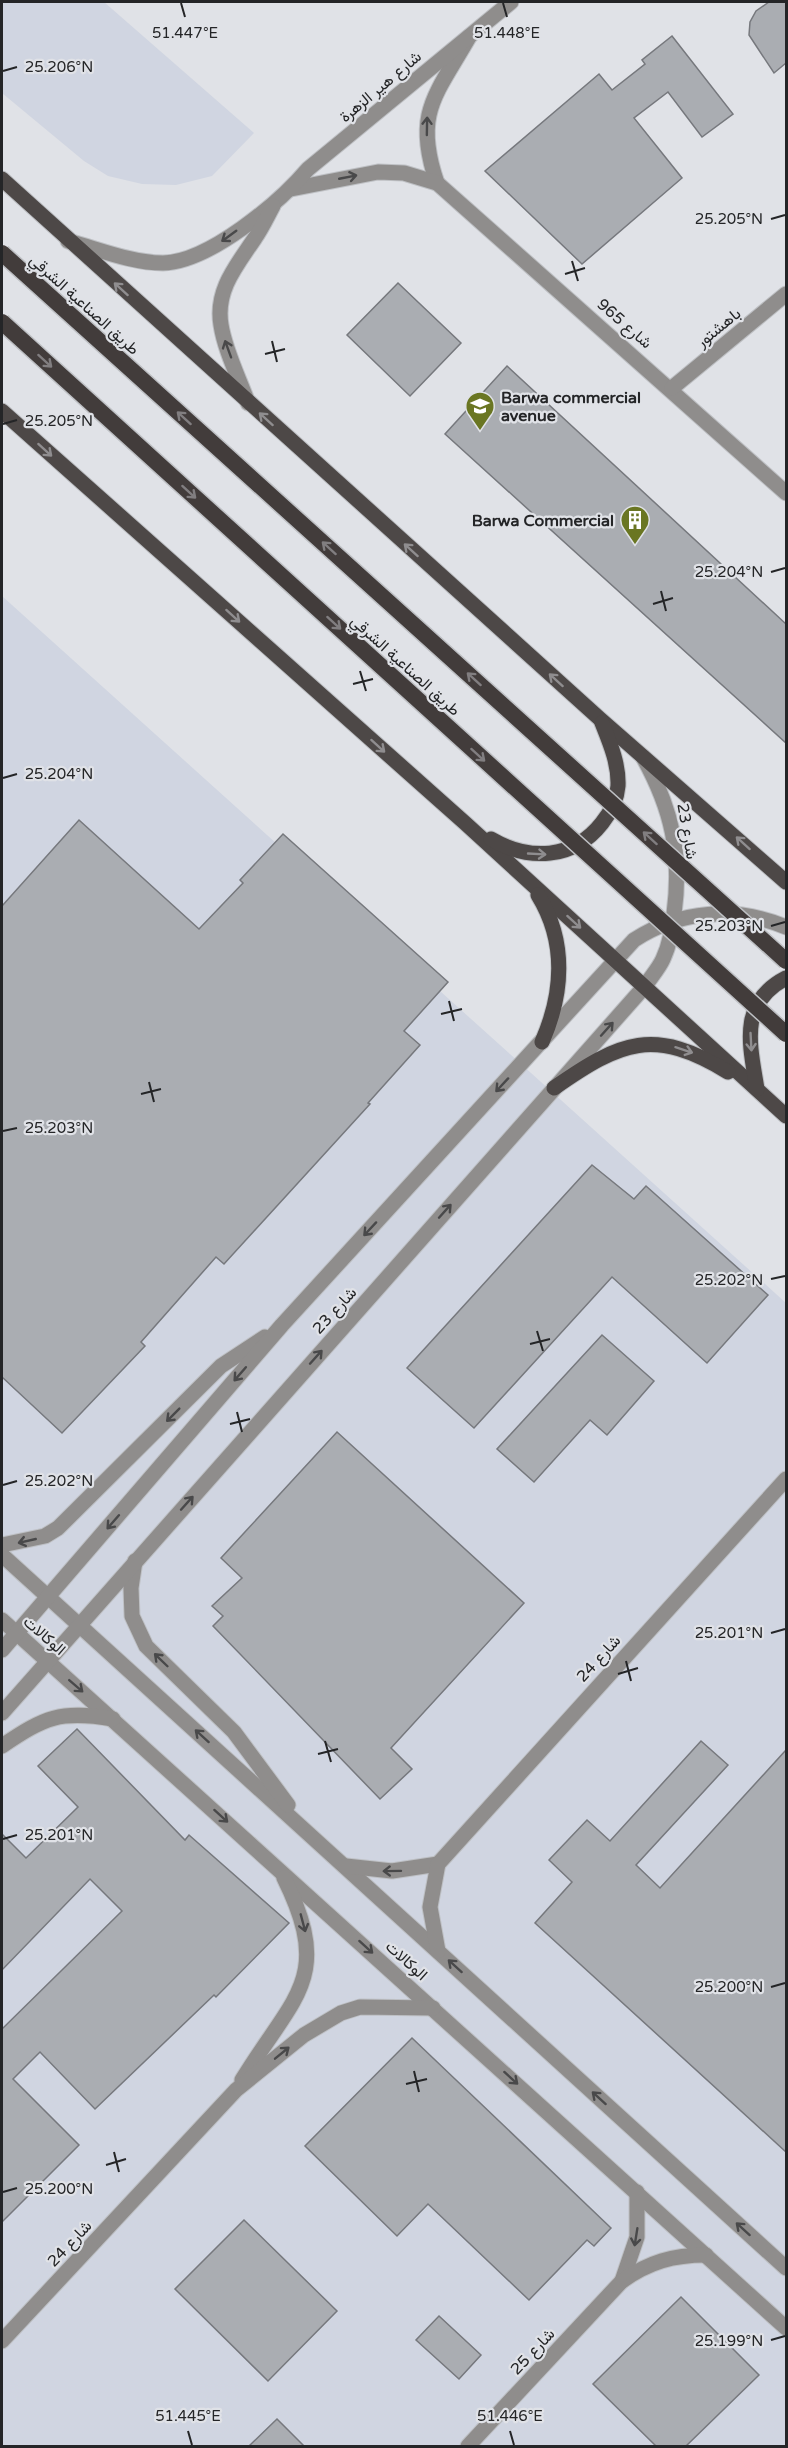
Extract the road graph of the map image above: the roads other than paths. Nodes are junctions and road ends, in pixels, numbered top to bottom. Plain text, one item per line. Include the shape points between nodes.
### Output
1 (511, 2) edge
2 (471, 33) junction
3 (2, 179) edge
4 (437, 183) junction
5 (291, 189) junction
6 (275, 201) junction
7 (68, 241) junction
8 (2, 253) edge
9 (786, 294) edge
10 (2, 322) edge
11 (672, 388) junction
12 (248, 404) junction
13 (2, 411) edge
14 (786, 493) edge
15 (600, 719) junction
16 (641, 755) junction
17 (465, 824) junction
18 (530, 882) junction
19 (786, 882) edge
20 (673, 919) junction
21 (786, 927) edge
22 (616, 960) junction
23 (786, 961) edge
24 (786, 978) edge
25 (645, 986) junction
26 (786, 1034) edge
27 (542, 1042) junction
28 (554, 1088) junction
29 (758, 1089) junction
30 (786, 1116) edge
31 (282, 1325) junction
32 (786, 1479) edge
33 (2, 1545) edge
34 (2, 1555) edge
35 (135, 1561) junction
36 (48, 1598) junction
37 (2, 1620) edge
38 (79, 1626) junction
39 (16, 1634) junction
40 (2, 1650) edge
41 (48, 1661) junction
42 (2, 1713) edge
43 (113, 1719) junction
44 (2, 1746) edge
45 (308, 1831) junction
46 (438, 1864) junction
47 (345, 1866) junction
48 (280, 1869) junction
49 (438, 1951) junction
50 (433, 2008) junction
51 (236, 2090) junction
52 (637, 2192) junction
53 (706, 2255) junction
54 (786, 2268) edge
55 (622, 2281) junction
56 (786, 2328) edge
57 (2, 2341) edge
58 (468, 2446) edge

1 - 2 street, شارع هير الزهرة
4 -> 2 street via 430,162 426,123 430,104
2 - 5 street, شارع هير الزهرة via 308,169
3 - 7 main road
5 -> 4 street, شارع 965 via 378,172 404,173
4 - 11 street, شارع 965
5 - 6 street, شارع هير الزهرة
6 -> 7 street, شارع هير الزهرة via 223,241 179,261 144,261
12 -> 6 street, شارع هير الزهرة via 226,343 219,310 232,271 256,238
12 -> 7 main road
23 -> 8 highway, طريق الصناعية الشرقي, bridge
9 - 11 street, باهشتور
10 -> 26 highway, طريق الصناعية الشرقي, bridge
11 - 14 street, شارع 965
15 -> 12 main road
13 -> 17 main road
15 - 16 main road
17 -> 15 main road via 508,848 531,854 549,855 582,843 606,818 618,786 613,754
19 -> 16 main road
16 - 20 street, شارع 23 via 660,789 672,830 677,887
17 - 18 main road
18 -> 22 main road
18 - 27 main road via 553,925 560,973 552,1020
20 - 21 street, شارع 23 via 722,913 747,915
20 - 22 street, شارع 23 via 634,940
20 - 25 street, شارع 23 via 663,960
22 - 25 main road
22 - 27 street, شارع 23
24 -> 29 main road via 771,987 754,1010 750,1040
28 -> 25 street, شارع 23
25 - 29 main road
27 -> 31 street, شارع 23
28 -> 29 main road via 619,1050 664,1044 687,1050
35 -> 28 street, شارع 23
29 - 30 main road
31 -> 33 street, شارع 23 via 221,1366 58,1528 33,1539
31 -> 36 street, شارع 23
32 - 46 street, شارع 24
34 - 36 street, الوكالات
35 - 38 street, شارع 23
45 -> 35 street, الوكالات via 234,1732 146,1646 132,1616
36 - 38 street, الوكالات
36 - 39 street, شارع 23
37 - 39 street, الوكالات
38 - 41 street, شارع 23
45 -> 38 street, الوكالات
39 - 40 street, شارع 23
39 - 41 street, الوكالات
41 - 42 street, شارع 23
41 -> 43 street, الوكالات
43 - 44 street via 62,1715 43,1721
43 -> 48 street, الوكالات
45 - 47 street, الوكالات
46 -> 47 street via 392,1871
46 - 49 street via 430,1908
47 - 49 street, الوكالات
48 -> 50 street, الوكالات
48 -> 51 street, شارع 24 via 304,1927 307,1972 299,1994
54 -> 49 street, الوكالات
51 -> 50 street, شارع 24 via 304,2035 341,2013 360,2007
50 -> 52 street, الوكالات
51 - 57 street, شارع 24
52 - 53 street, الوكالات
52 -> 55 street, شارع 25 via 637,2237
53 - 55 street, شارع 25 via 662,2259
53 - 56 street, الوكالات
55 - 58 street, شارع 25

